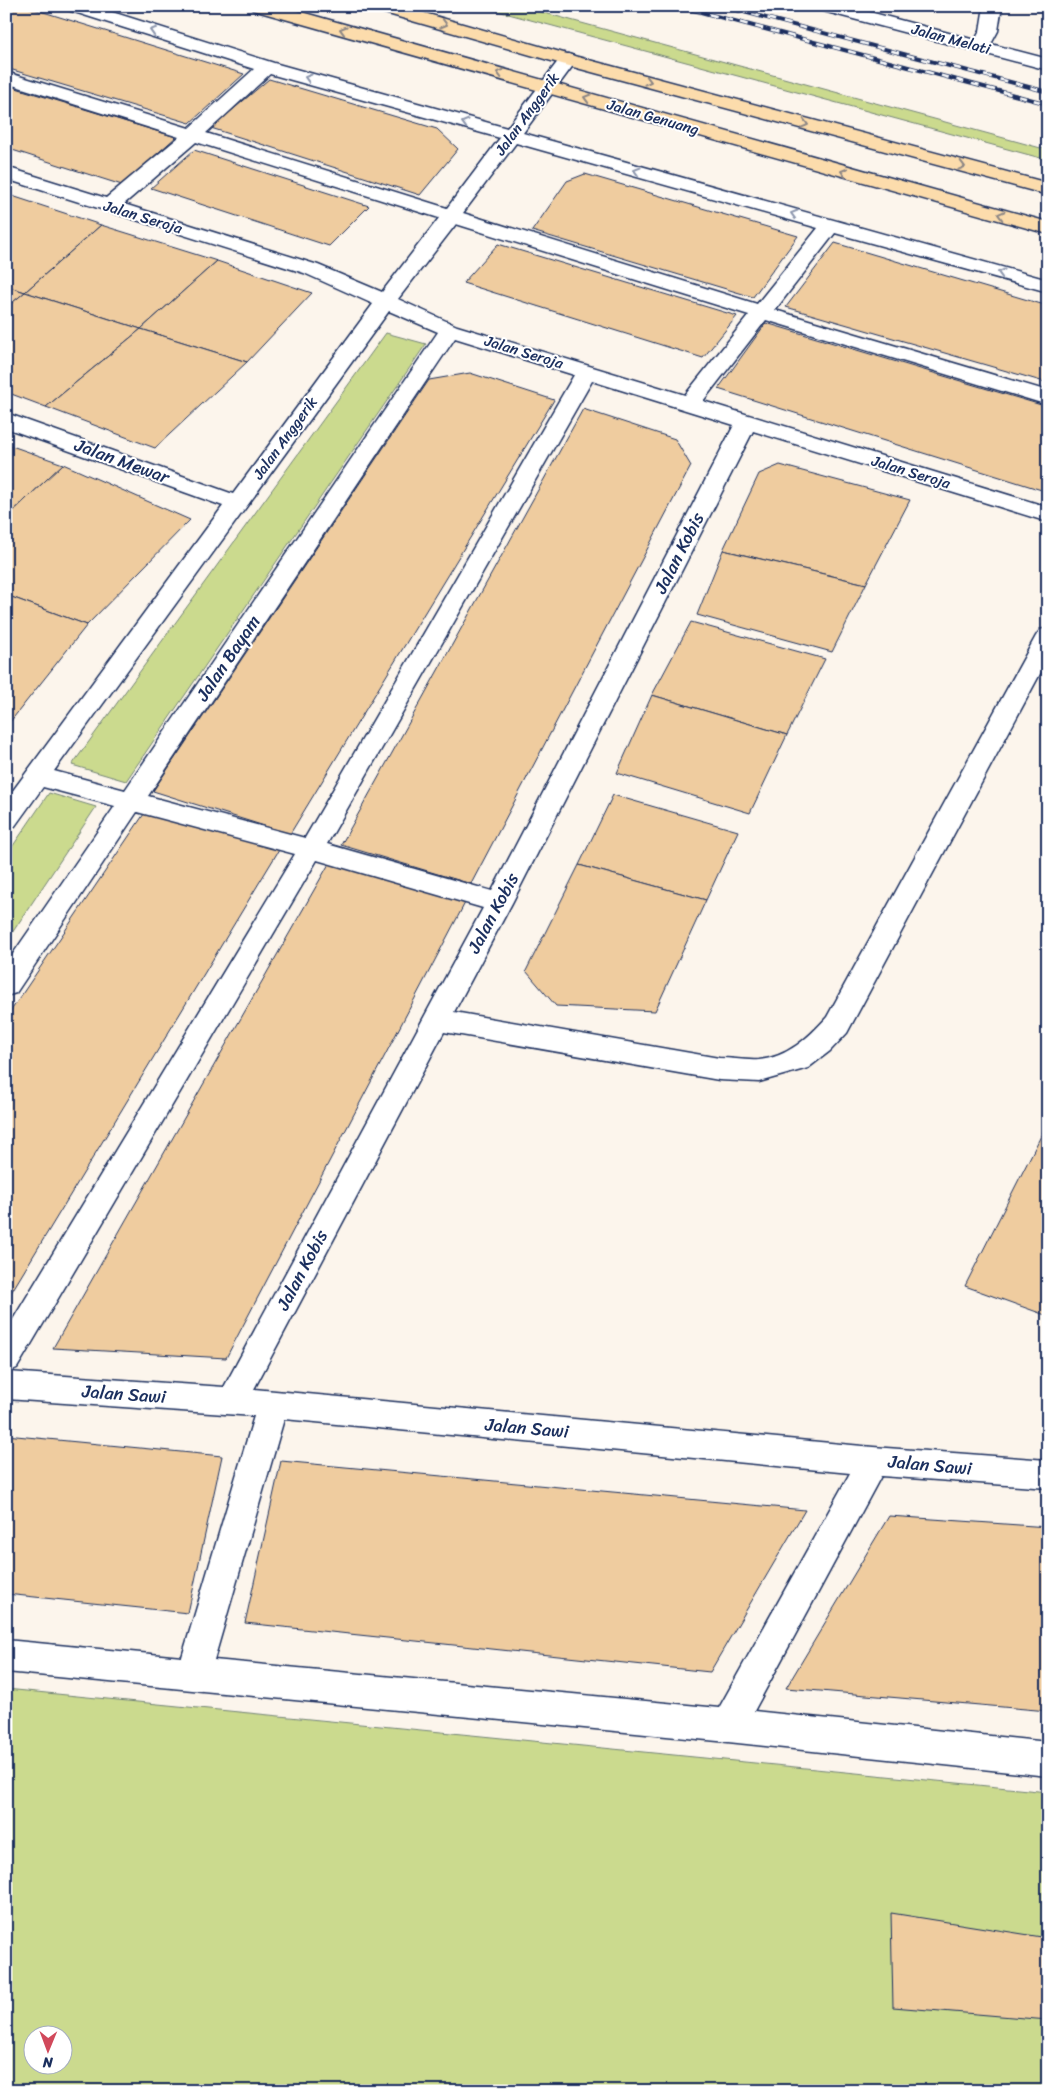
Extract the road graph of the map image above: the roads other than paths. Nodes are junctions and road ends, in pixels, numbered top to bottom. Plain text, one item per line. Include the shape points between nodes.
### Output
1 (74, 6) edge
2 (259, 6) edge
3 (380, 6) edge
4 (825, 6) edge
5 (993, 6) edge
6 (980, 47) junction
7 (568, 60) junction
8 (1048, 65) edge
9 (267, 67) junction
10 (6, 77) edge
11 (546, 86) junction
12 (193, 135) junction
13 (512, 136) junction
14 (6, 173) edge
15 (1048, 189) edge
16 (109, 206) junction
17 (450, 216) junction
18 (831, 224) junction
19 (1048, 228) edge
20 (1048, 286) edge
21 (385, 302) junction
22 (760, 312) junction
23 (450, 330) junction
24 (587, 372) junction
25 (1048, 398) edge
26 (690, 403) junction
27 (6, 420) edge
28 (747, 421) junction
29 (237, 503) junction
30 (1048, 515) edge
31 (1048, 636) edge
32 (38, 776) junction
33 (13, 797) edge
34 (131, 801) junction
35 (6, 820) edge
36 (311, 849) junction
37 (499, 903) junction
38 (6, 986) edge
39 (435, 1020) junction
40 (6, 1359) edge
41 (6, 1385) edge
42 (232, 1402) junction
43 (273, 1404) junction
44 (873, 1461) junction
45 (1048, 1474) edge
46 (6, 1656) edge
47 (193, 1674) junction
48 (728, 1725) junction
49 (1048, 1759) edge

9 -> 1 street
11 -> 2 highway, Jalan Genuang
3 -> 7 highway, Jalan Genuang
4 - 6 street, Jalan Melati
5 - 6 street via 990,31
6 - 8 street, Jalan Melati
7 - 11 street, Jalan Anggerik
7 -> 15 highway, Jalan Genuang
9 - 12 street
13 -> 9 street
10 - 12 street
11 - 13 street, Jalan Anggerik
19 -> 11 highway, Jalan Genuang
12 - 16 street
12 - 17 street
13 - 17 street, Jalan Anggerik
18 -> 13 street
14 - 16 street, Jalan Seroja
16 - 21 street, Jalan Seroja via 311,269
17 - 21 street, Jalan Anggerik
17 - 22 street
20 -> 18 street
18 - 22 street
21 - 23 street, Jalan Seroja
21 - 29 street, Jalan Anggerik
22 - 25 street
22 - 26 street
23 - 24 street, Jalan Seroja
23 - 34 street, Jalan Bayam
24 - 26 street, Jalan Seroja
24 - 36 street
26 - 28 street, Jalan Seroja
27 - 29 street, Jalan Mewar
28 - 30 street, Jalan Seroja
28 - 37 street, Jalan Kobis
29 - 32 street, Jalan Anggerik
31 - 39 street via 837,1025 798,1060 758,1071 718,1069
32 - 33 street, Jalan Anggerik
32 - 34 street
33 - 35 street, Jalan Anggerik
34 - 36 street
34 - 38 street, Jalan Bayam
36 - 37 street
36 - 40 street
37 - 39 street, Jalan Kobis
39 - 42 street, Jalan Kobis
41 - 42 street, Jalan Sawi
42 - 43 street, Jalan Sawi
43 - 44 street, Jalan Sawi
43 - 47 street
44 - 45 street, Jalan Sawi
44 - 48 street
46 - 47 street
47 - 48 street
48 - 49 street

